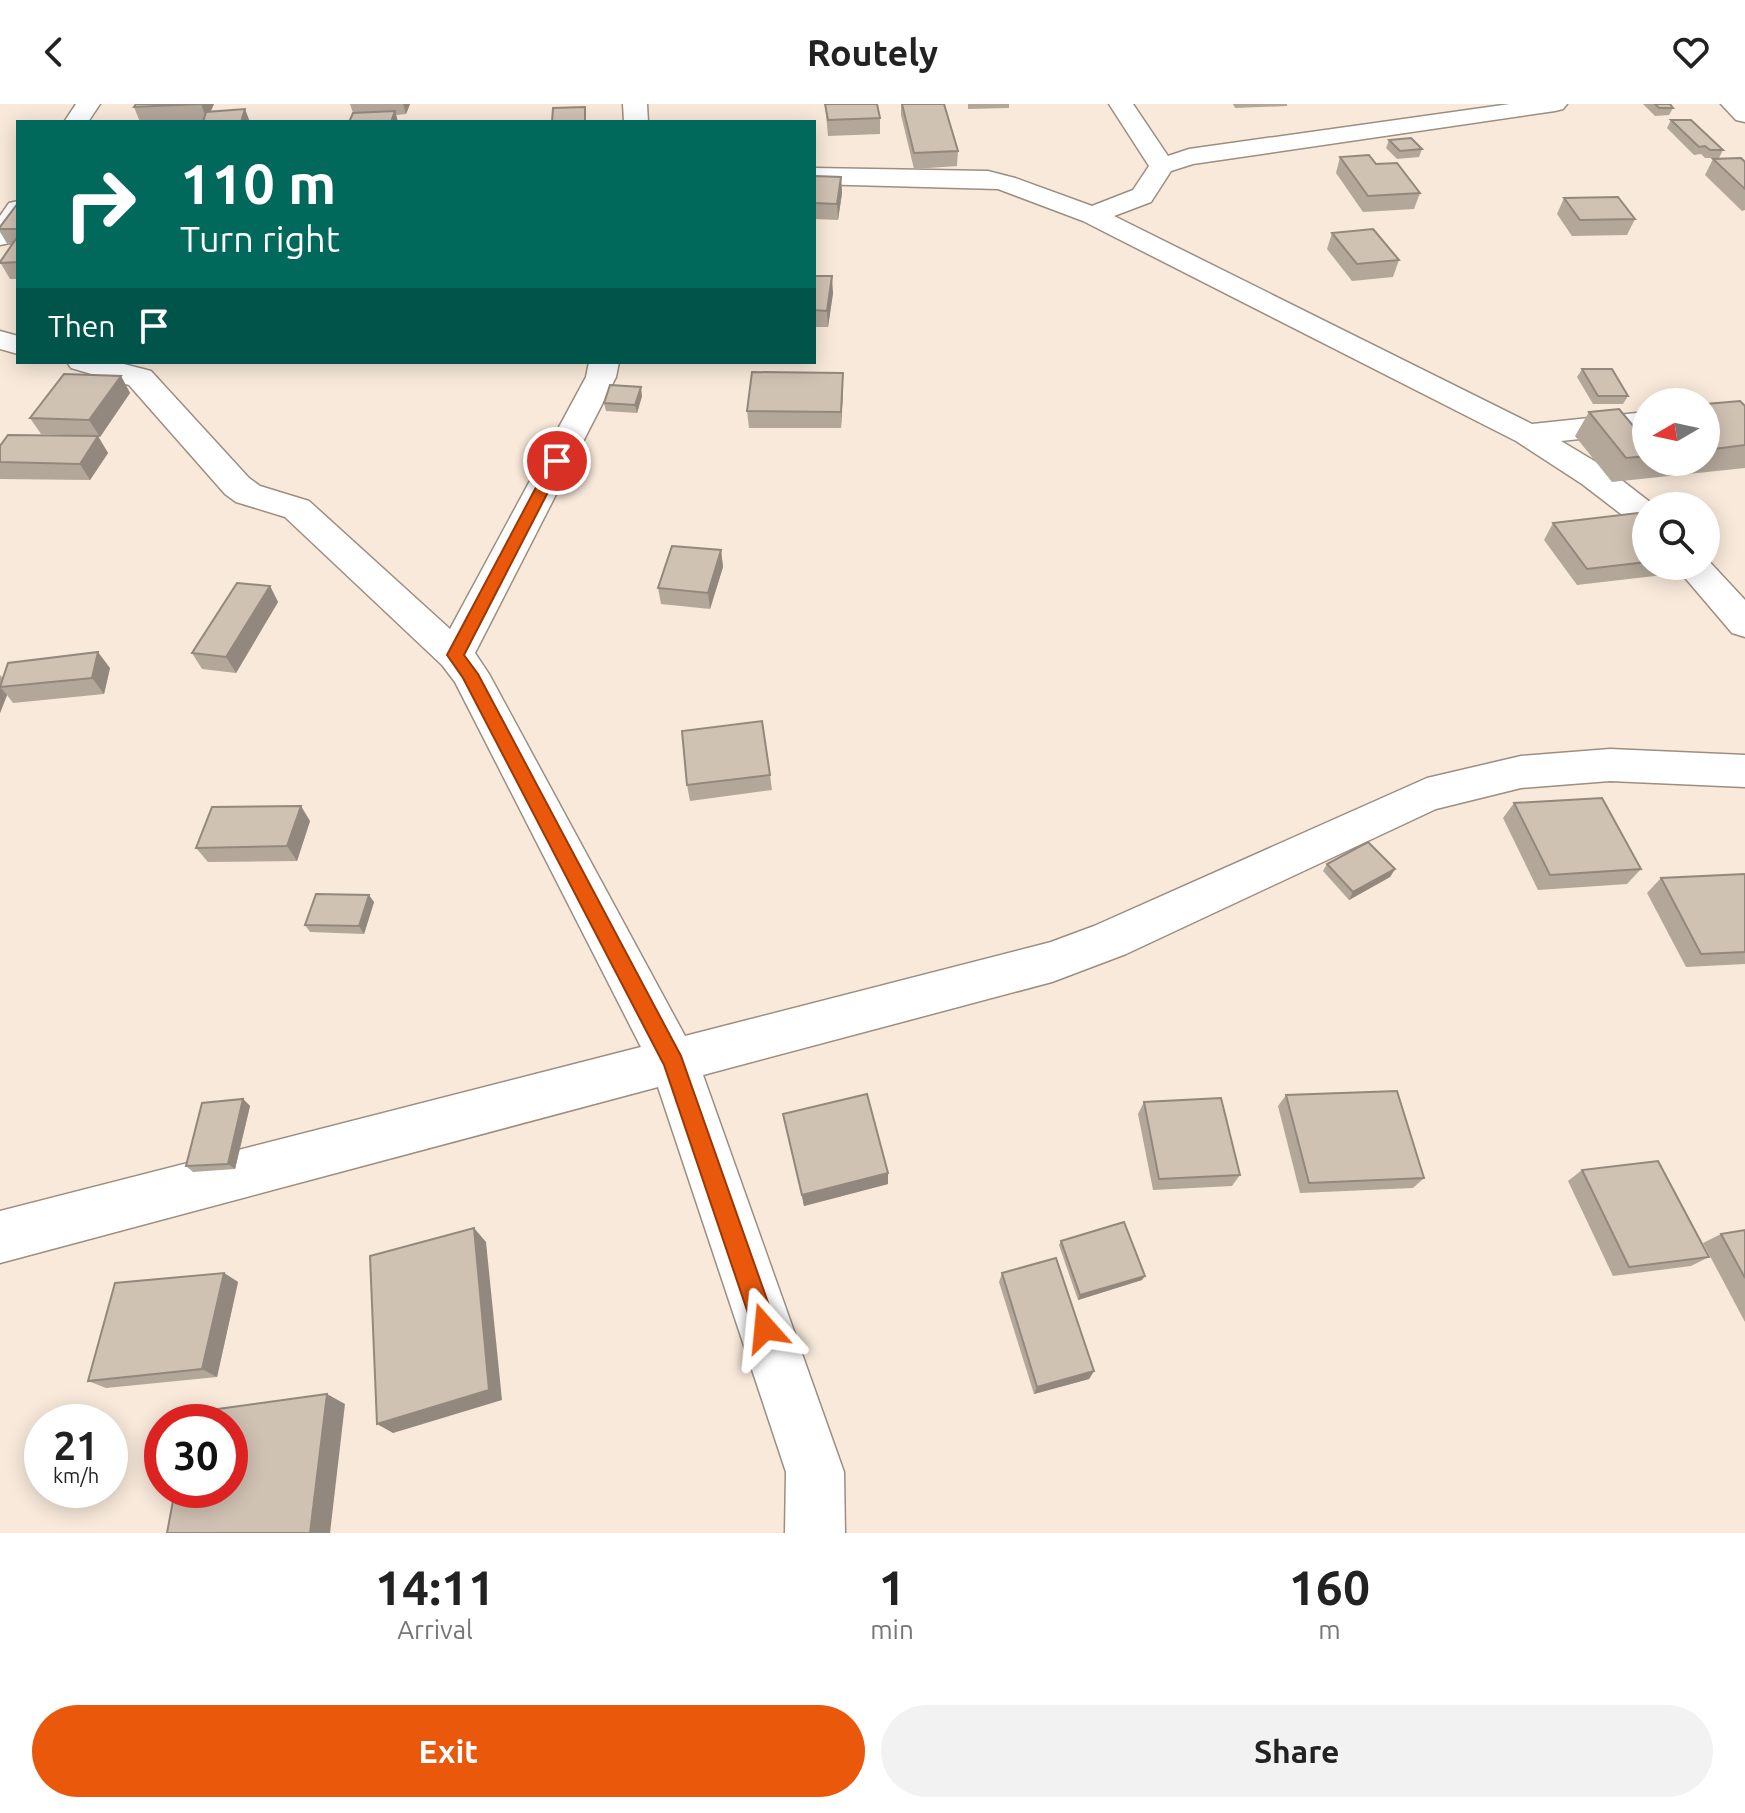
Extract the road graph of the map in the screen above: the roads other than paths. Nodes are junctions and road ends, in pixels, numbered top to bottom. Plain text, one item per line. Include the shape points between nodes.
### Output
1 (1121, 104) edge
2 (1555, 104) edge
3 (1733, 104) edge
4 (1745, 115) edge
5 (1162, 166) junction
6 (816, 176) edge
7 (16, 212) edge
8 (1092, 215) junction
9 (0, 237) edge
10 (89, 364) edge
11 (604, 364) edge
12 (1632, 423) edge
13 (1527, 434) junction
14 (1632, 505) edge
15 (1706, 580) edge
16 (1745, 624) edge
17 (455, 655) junction
18 (1745, 771) edge
19 (674, 1062) junction
20 (0, 1237) edge
21 (815, 1533) edge

1 - 5 street
2 - 5 street via 1189,157
3 - 4 street
5 - 8 street via 1142,196
6 - 8 street via 988,179
7 - 9 street
8 - 13 street
10 - 17 street via 140,378 237,486 297,509
11 - 17 street
12 - 13 street
13 - 14 street
15 - 16 street
17 - 19 street via 470,674
18 - 19 street via 1610,765 1551,769 1427,795 1052,962
19 - 20 street
19 - 21 street via 815,1472

